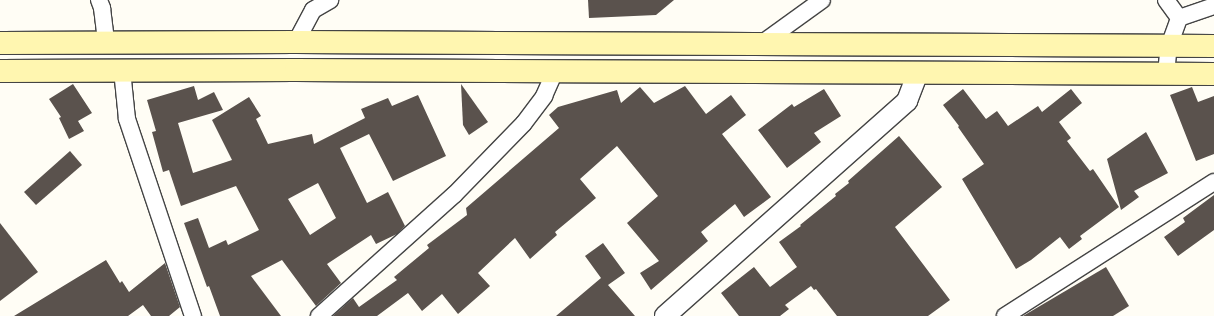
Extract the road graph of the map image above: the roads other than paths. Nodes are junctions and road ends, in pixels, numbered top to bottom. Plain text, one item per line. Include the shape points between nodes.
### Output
1 (99, 0) edge
2 (330, 0) edge
3 (822, 0) edge
4 (1166, 0) edge
5 (1214, 6) edge
6 (1179, 18) junction
7 (106, 42) junction
8 (296, 42) junction
9 (0, 43) edge
10 (761, 44) junction
11 (1169, 46) junction
12 (1214, 46) edge
13 (122, 70) junction
14 (0, 71) edge
15 (555, 71) junction
16 (918, 72) junction
17 (1166, 73) junction
18 (1214, 74) edge
19 (1214, 182) edge
20 (193, 316) edge
21 (319, 316) edge
22 (665, 316) edge
23 (1005, 316) edge

1 - 7 street
2 - 8 street via 313,10
3 - 10 street
4 - 6 street
5 - 6 street
6 - 11 street
7 - 8 main road
7 - 9 main road
8 - 10 main road
10 - 11 main road
11 - 12 main road
11 - 17 street
13 - 14 main road
13 - 15 main road
13 - 20 street via 127,119
15 - 16 main road
15 - 21 street via 544,96 524,123 454,195
16 - 17 main road
16 - 22 street via 907,101
17 - 18 main road
19 - 23 street

